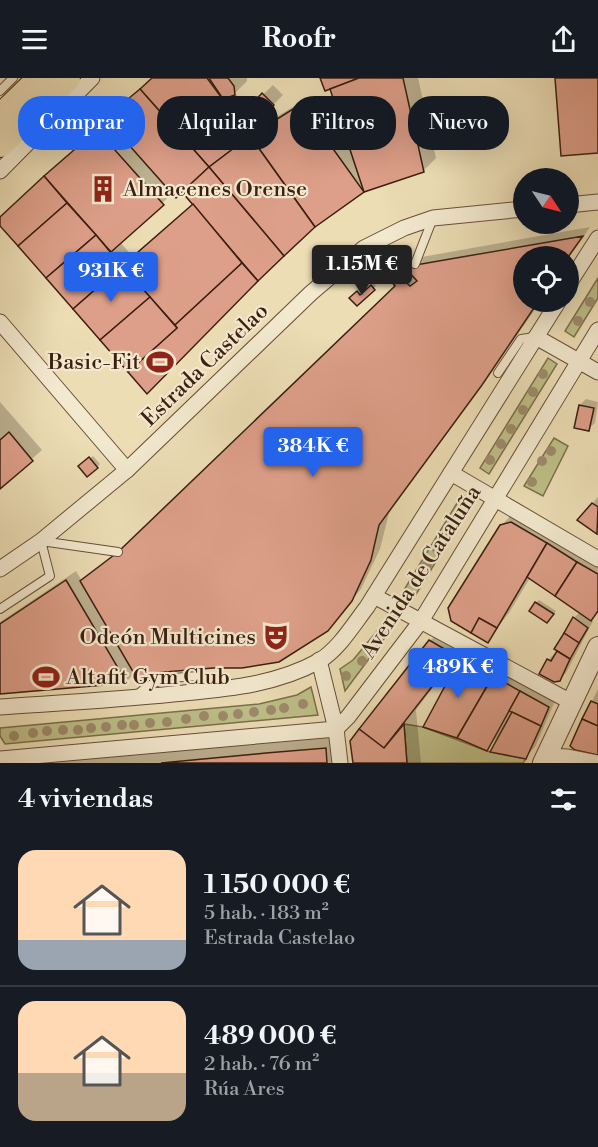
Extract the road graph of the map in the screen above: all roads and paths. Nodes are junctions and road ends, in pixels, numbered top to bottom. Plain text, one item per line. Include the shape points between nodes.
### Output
1 (13, 78) edge
2 (41, 78) edge
3 (67, 78) edge
4 (92, 78) edge
5 (0, 91) edge
6 (0, 118) edge
7 (0, 144) edge
8 (0, 171) edge
9 (598, 202) edge
10 (579, 204) edge
11 (513, 210) edge
12 (433, 218) junction
13 (598, 238) edge
14 (415, 264) dead end
15 (579, 268) edge
16 (552, 312) edge
17 (0, 322) edge
18 (598, 330) edge
19 (536, 337) junction
20 (578, 362) junction
21 (598, 372) edge
22 (498, 373) dead end
23 (127, 470) junction
24 (451, 473) junction
25 (495, 500) junction
26 (41, 541) junction
27 (118, 552) dead end
28 (598, 559) edge
29 (0, 569) edge
30 (374, 596) junction
31 (0, 609) edge
32 (421, 621) junction
33 (598, 647) edge
34 (319, 660) junction
35 (199, 676) dead end
36 (134, 698) junction
37 (571, 702) junction
38 (0, 707) edge
39 (336, 729) junction
40 (0, 759) edge
41 (544, 760) edge
42 (340, 763) edge
43 (597, 763) edge

1 - 5 lane
2 - 6 highway
3 - 7 highway
4 - 8 street
9 - 10 street
11 - 12 street, Estrada Castelao
12 - 14 lane
12 - 23 street, Estrada Castelao via 364,248 311,293
13 - 15 street
16 - 19 street, Avenida de Cataluña
17 - 23 street
18 - 20 street, Avenida de Cataluña
19 - 20 street
19 - 22 lane via 521,339
19 - 24 street, Avenida de Cataluña
20 - 21 street
20 - 25 street, Avenida de Cataluña
23 - 26 street, Estrada Castelao
24 - 25 street
24 - 30 street, Avenida de Cataluña
25 - 28 street
25 - 32 street, Avenida de Cataluña
26 - 27 lane
26 - 29 street, Estrada Castelao
26 - 31 lane via 50,576
30 - 32 street
30 - 34 street, Avenida de Cataluña via 332,651
32 - 37 street
32 - 39 street, Avenida de Cataluña
33 - 37 street
34 - 36 street, Avenida de Cataluña via 282,678 243,687
34 - 39 street
35 - 36 lane via 160,679
36 - 38 street, Avenida de Cataluña
37 - 41 street
39 - 40 street
39 - 42 street
41 - 43 street via 568,757

